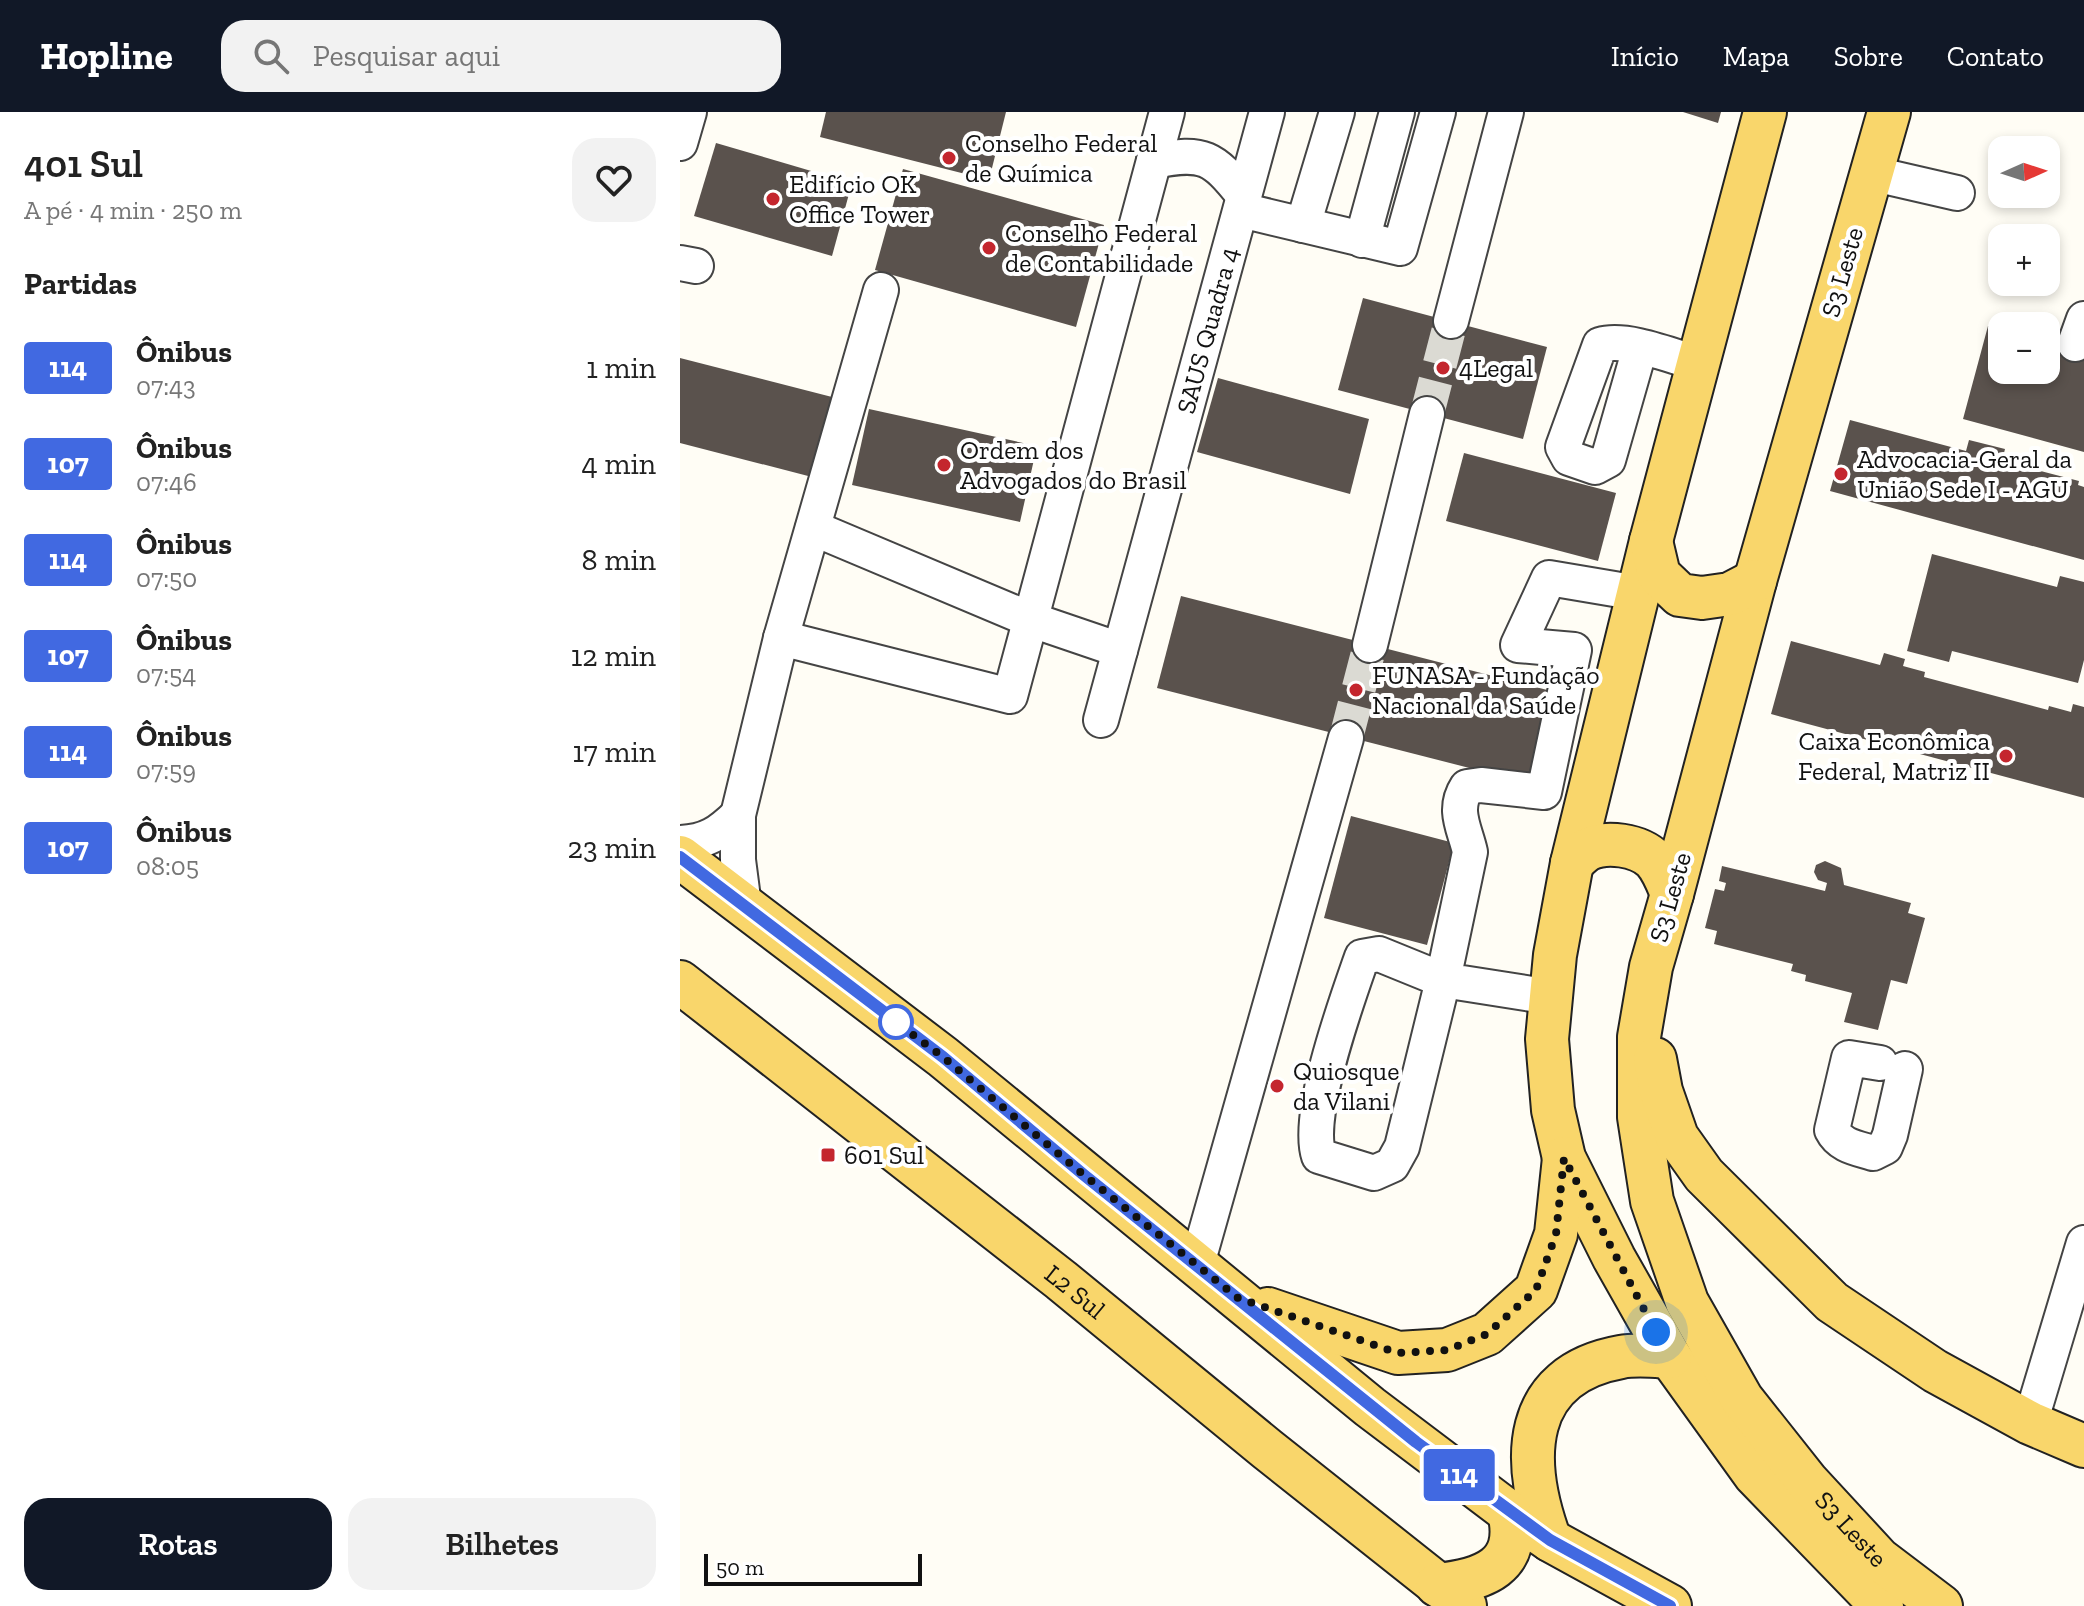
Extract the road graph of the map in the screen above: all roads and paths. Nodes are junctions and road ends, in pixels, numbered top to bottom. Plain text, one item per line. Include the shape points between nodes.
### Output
1 (689, 112) edge
2 (1167, 112) edge
3 (1267, 112) edge
4 (1337, 112) edge
5 (1397, 112) edge
6 (1438, 112) edge
7 (1488, 112) edge
8 (1506, 112) edge
9 (1765, 112) edge
10 (1889, 112) edge
11 (680, 143) edge
12 (1154, 161) junction
13 (1870, 173) junction
14 (1957, 193) dead end
15 (1243, 203) junction
16 (1303, 225) junction
17 (1362, 240) junction
18 (1452, 255) dead end
19 (881, 290) dead end
20 (1451, 321) tunnel mouth
21 (1640, 348) dead end
22 (1699, 364) junction
23 (1427, 414) tunnel mouth
24 (813, 528) junction
25 (1651, 541) junction
26 (1755, 581) junction
27 (1638, 593) junction
28 (1029, 619) junction
29 (781, 638) junction
30 (1370, 645) tunnel mouth
31 (1120, 650) junction
32 (1101, 720) dead end
33 (1346, 738) tunnel mouth
34 (738, 815) junction
35 (680, 843) edge
36 (680, 857) edge
37 (1572, 863) junction
38 (1672, 894) junction
39 (744, 906) junction
40 (1651, 967) junction
41 (1443, 980) junction
42 (680, 982) edge
43 (1551, 997) junction
44 (1564, 1158) junction
45 (2084, 1243) edge
46 (1197, 1264) junction
47 (1238, 1298) junction
48 (1670, 1357) junction
49 (2030, 1423) junction
50 (2084, 1446) edge
51 (1509, 1512) junction
52 (1550, 1540) junction
53 (1451, 1595) edge
54 (1670, 1606) edge
55 (1882, 1606) edge
56 (1941, 1606) edge

1 - 11 lane
2 - 12 lane
3 - 15 lane, SAUS Quadra 4
4 - 16 lane
5 - 17 lane
6 - 17 lane via 1402,246
7 - 18 lane
8 - 20 lane
9 - 22 main road, S3 Leste
10 - 13 main road, S3 Leste
12 - 15 lane via 1183,155 1201,158 1222,168
12 - 28 lane
13 - 14 lane
13 - 26 main road, S3 Leste
15 - 16 lane
15 - 31 lane, SAUS Quadra 4
16 - 17 lane
19 - 24 lane
21 - 22 lane
22 - 25 main road, S3 Leste
23 - 30 lane
24 - 28 lane
24 - 29 lane
25 - 26 main road via 1659,575 1680,595 1730,594
25 - 27 main road, S3 Leste
26 - 38 main road, S3 Leste
27 - 37 main road, S3 Leste
27 - 41 lane via 1549,578 1518,645 1574,650 1544,792 1481,785 1467,787 1462,794 1458,823 1470,852
28 - 29 lane via 1010,696
28 - 31 lane
29 - 34 lane
31 - 32 lane, SAUS Quadra 4
33 - 46 lane
34 - 35 lane via 718,834
34 - 39 lane
36 - 39 main road
37 - 38 main road via 1600,845 1629,847 1651,857
37 - 43 main road, S3 Leste
38 - 40 main road, S3 Leste
39 - 46 main road via 943,1057
40 - 49 main road via 1652,1045 1661,1091 1677,1137 1704,1175 1832,1302 1935,1371
40 - 56 main road, S3 Leste via 1639,1037 1639,1117 1652,1201 1687,1302 1742,1399 1807,1481 1879,1559
41 - 41 lane via 1379,954 1362,957 1325,1074 1314,1143 1319,1156 1374,1173 1392,1165 1402,1147
41 - 43 lane
42 - 53 main road, L2 Sul
43 - 44 main road, S3 Leste via 1547,1039 1553,1110
44 - 47 main road via 1556,1234 1536,1290 1487,1334 1447,1350 1398,1353
44 - 48 main road, S3 Leste
45 - 49 lane
46 - 47 main road
47 - 51 main road
48 - 52 main road via 1623,1356 1589,1365 1545,1402 1535,1429 1532,1469 1537,1505
48 - 55 main road, S3 Leste via 1755,1475
49 - 50 main road
51 - 52 main road
51 - 53 main road via 1510,1547 1497,1566
52 - 54 main road

